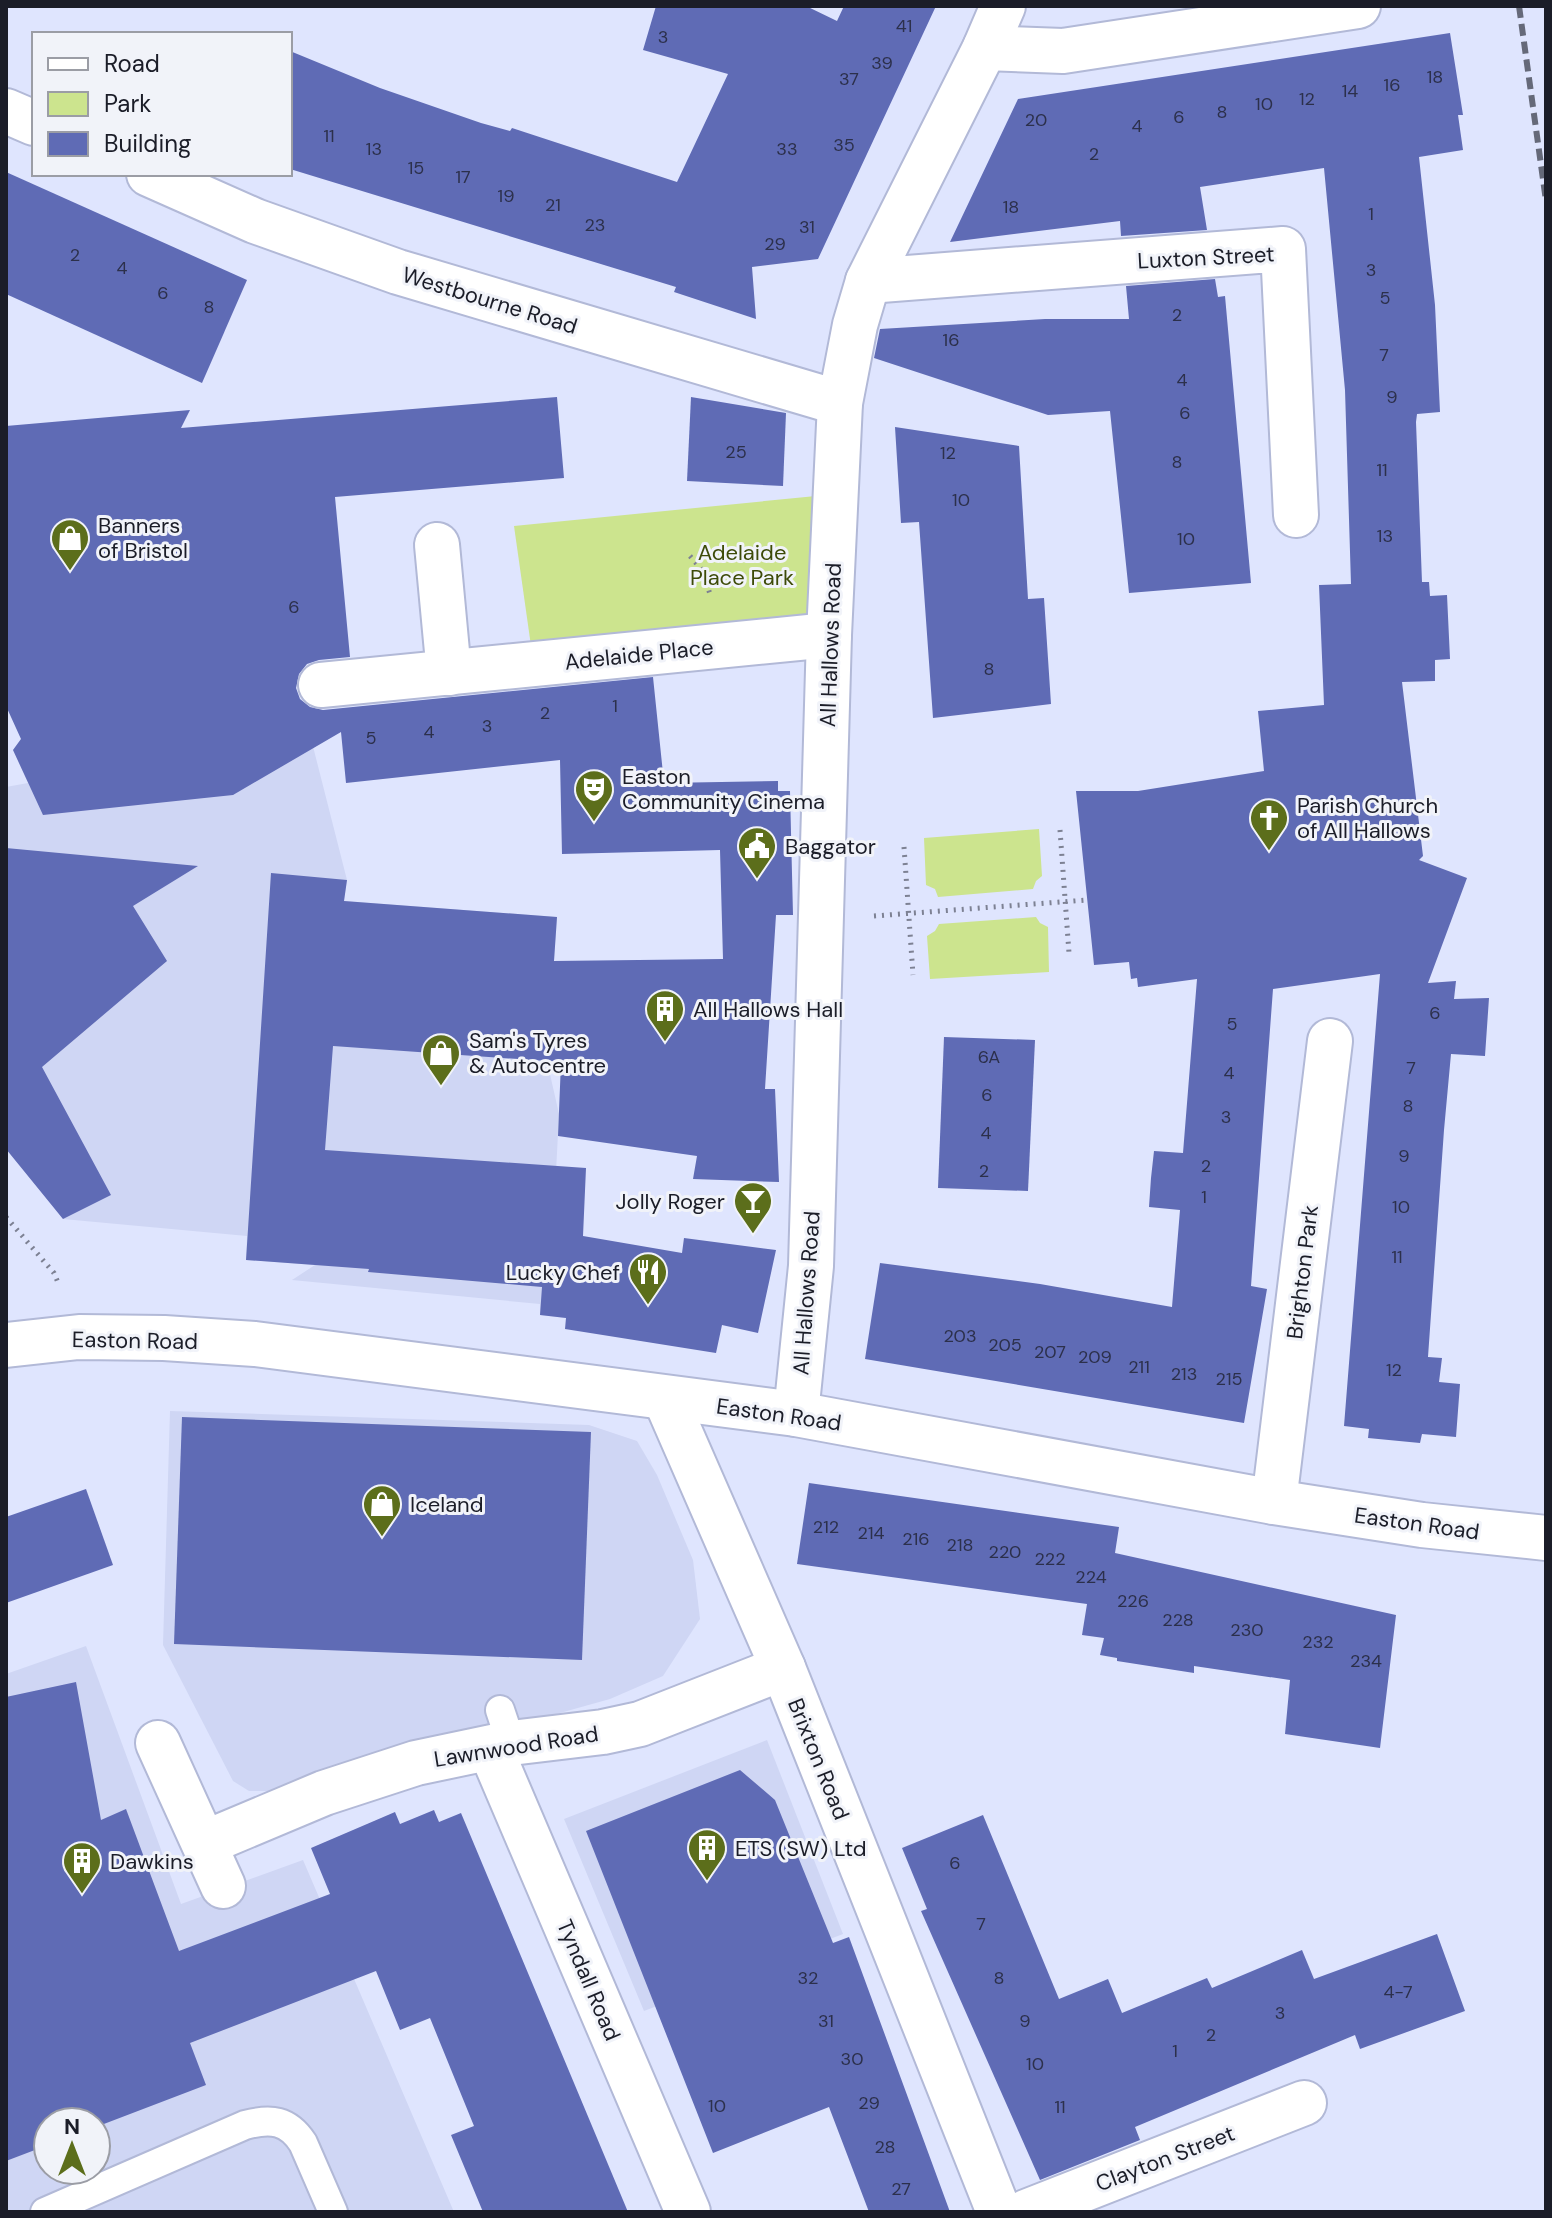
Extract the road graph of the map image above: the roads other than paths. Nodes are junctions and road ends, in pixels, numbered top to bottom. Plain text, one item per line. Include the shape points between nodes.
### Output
1 (1003, 6) edge
2 (1358, 6) edge
3 (985, 48) junction
4 (6, 111) edge
5 (32, 122) edge
6 (154, 176) edge
7 (868, 281) junction
8 (840, 403) junction
9 (1296, 515) dead end
10 (437, 545) dead end
11 (829, 635) junction
12 (449, 673) junction
13 (321, 685) dead end
14 (1330, 1041) dead end
15 (6, 1345) edge
16 (665, 1398) junction
17 (796, 1414) junction
18 (1274, 1502) junction
19 (1537, 1538) edge
20 (783, 1668) junction
21 (500, 1733) junction
22 (158, 1743) dead end
23 (205, 1843) junction
24 (223, 1886) dead end
25 (1304, 2103) dead end
26 (45, 2212) edge
27 (333, 2212) edge
28 (688, 2212) edge
29 (999, 2212) edge
30 (1026, 2212) edge

1 - 3 street, All Hallows Road
2 - 3 street via 1063,51
3 - 7 street, All Hallows Road
4 - 5 street
6 - 8 street, Westbourne Road via 255,221 398,272
7 - 8 street, All Hallows Road
7 - 9 street, Luxton Street via 1283,249
8 - 11 street, All Hallows Road
10 - 12 street
11 - 12 street, Adelaide Place
11 - 17 street, All Hallows Road via 811,1266
12 - 13 street, Adelaide Place
14 - 18 street, Brighton Park
15 - 16 street, Easton Road via 79,1337 255,1344
16 - 17 street, Easton Road
16 - 20 street, Brixton Road
17 - 18 street, Easton Road
18 - 19 street, Easton Road
20 - 21 street, Lawnwood Road via 640,1724 603,1732
20 - 29 street, Brixton Road
21 - 23 street, Lawnwood Road via 324,1793
21 - 28 street, Tyndall Road
22 - 23 street
23 - 24 street
25 - 30 street, Clayton Street
26 - 27 lane via 262,2121 282,2122 296,2133

